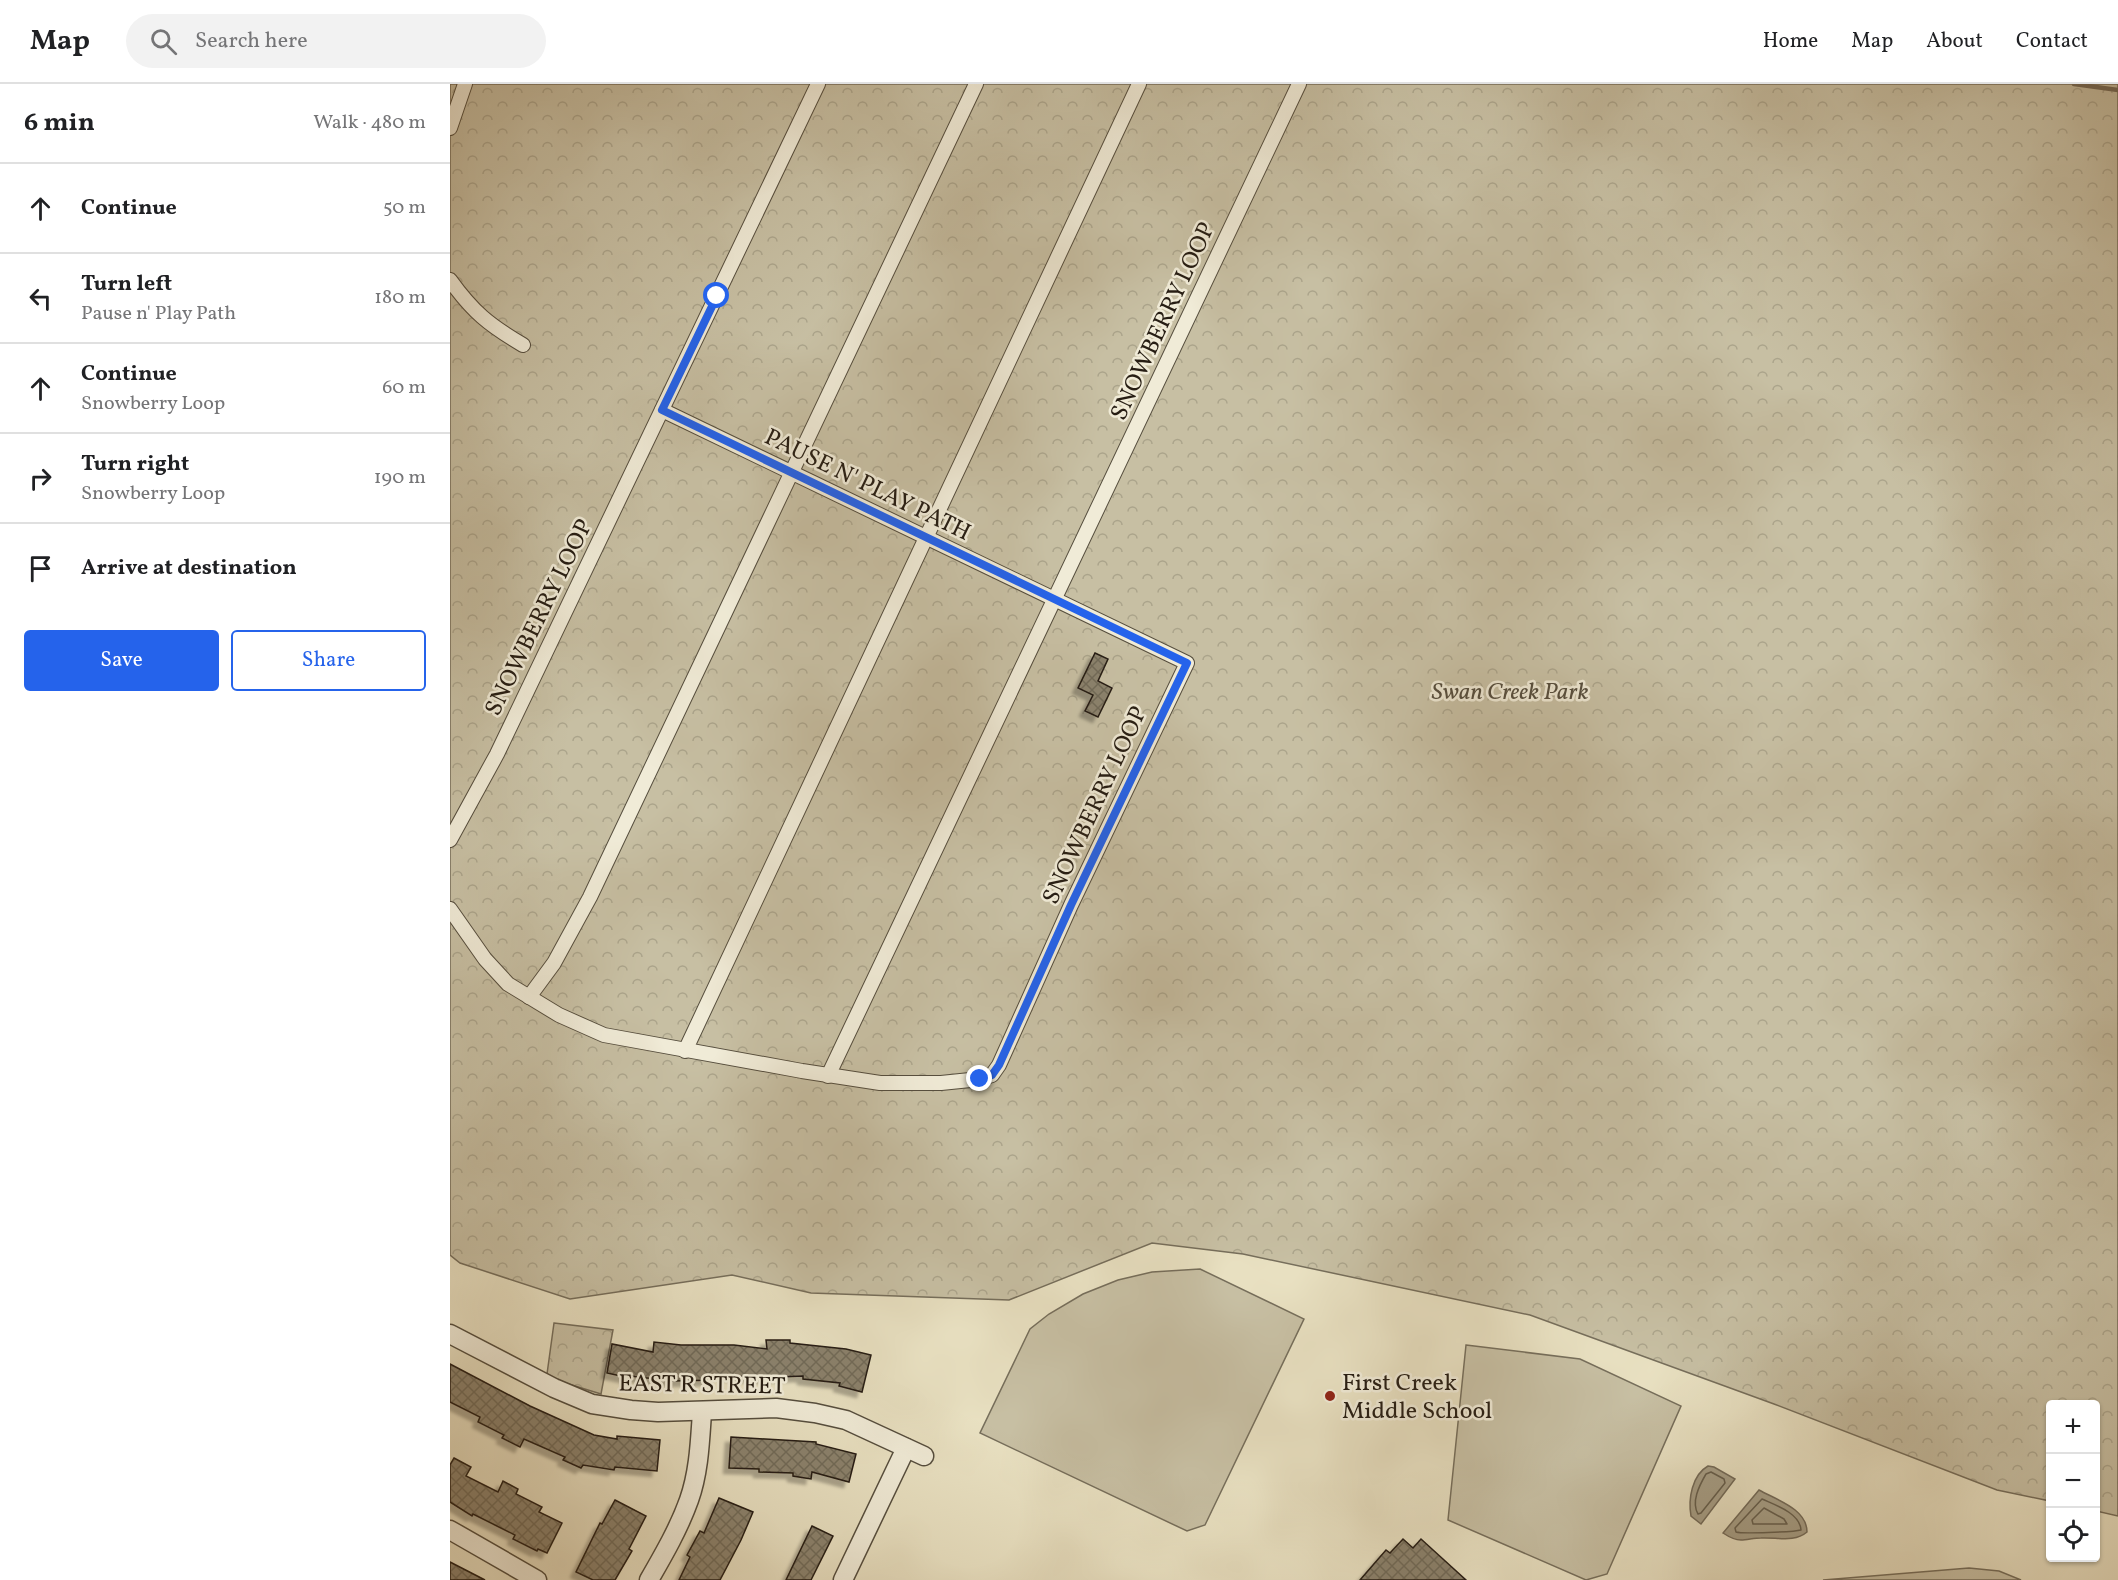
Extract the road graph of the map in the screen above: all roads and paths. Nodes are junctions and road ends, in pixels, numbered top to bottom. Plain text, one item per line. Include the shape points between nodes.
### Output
1 (465, 84) edge
2 (818, 84) edge
3 (976, 84) edge
4 (1138, 84) edge
5 (1299, 84) edge
6 (450, 128) edge
7 (450, 280) edge
8 (523, 345) dead end
9 (662, 410) junction
10 (792, 472) junction
11 (926, 537) junction
12 (1055, 599) junction
13 (450, 840) edge
14 (450, 909) edge
15 (529, 997) junction
16 (685, 1051) junction
17 (828, 1076) junction
18 (450, 1334) edge
19 (702, 1412) junction
20 (906, 1448) junction
21 (924, 1456) dead end
22 (450, 1530) edge
23 (537, 1580) edge
24 (649, 1580) edge
25 (843, 1580) edge

1 - 6 street
2 - 9 street, SNOWBERRY LOOP
3 - 10 street
4 - 11 street
5 - 12 street, SNOWBERRY LOOP
7 - 8 street via 484,321
9 - 10 street, PAUSE N' PLAY PATH
9 - 13 street, SNOWBERRY LOOP via 497,754
10 - 11 street, PAUSE N' PLAY PATH
10 - 15 street via 577,924
11 - 12 street, PAUSE N' PLAY PATH
11 - 16 street
12 - 17 street
12 - 17 street, SNOWBERRY LOOP via 1187,663 1071,905 1004,1056 992,1075 980,1079 905,1084
14 - 15 street, SNOWBERRY LOOP via 484,959 508,984
15 - 16 street, SNOWBERRY LOOP via 604,1035
16 - 17 street, SNOWBERRY LOOP
18 - 19 street, EAST R STREET via 592,1404 631,1410
19 - 20 street, EAST R STREET via 776,1408 815,1413 846,1420
19 - 24 street via 690,1498
20 - 21 street, EAST R STREET
20 - 25 street
22 - 23 street

